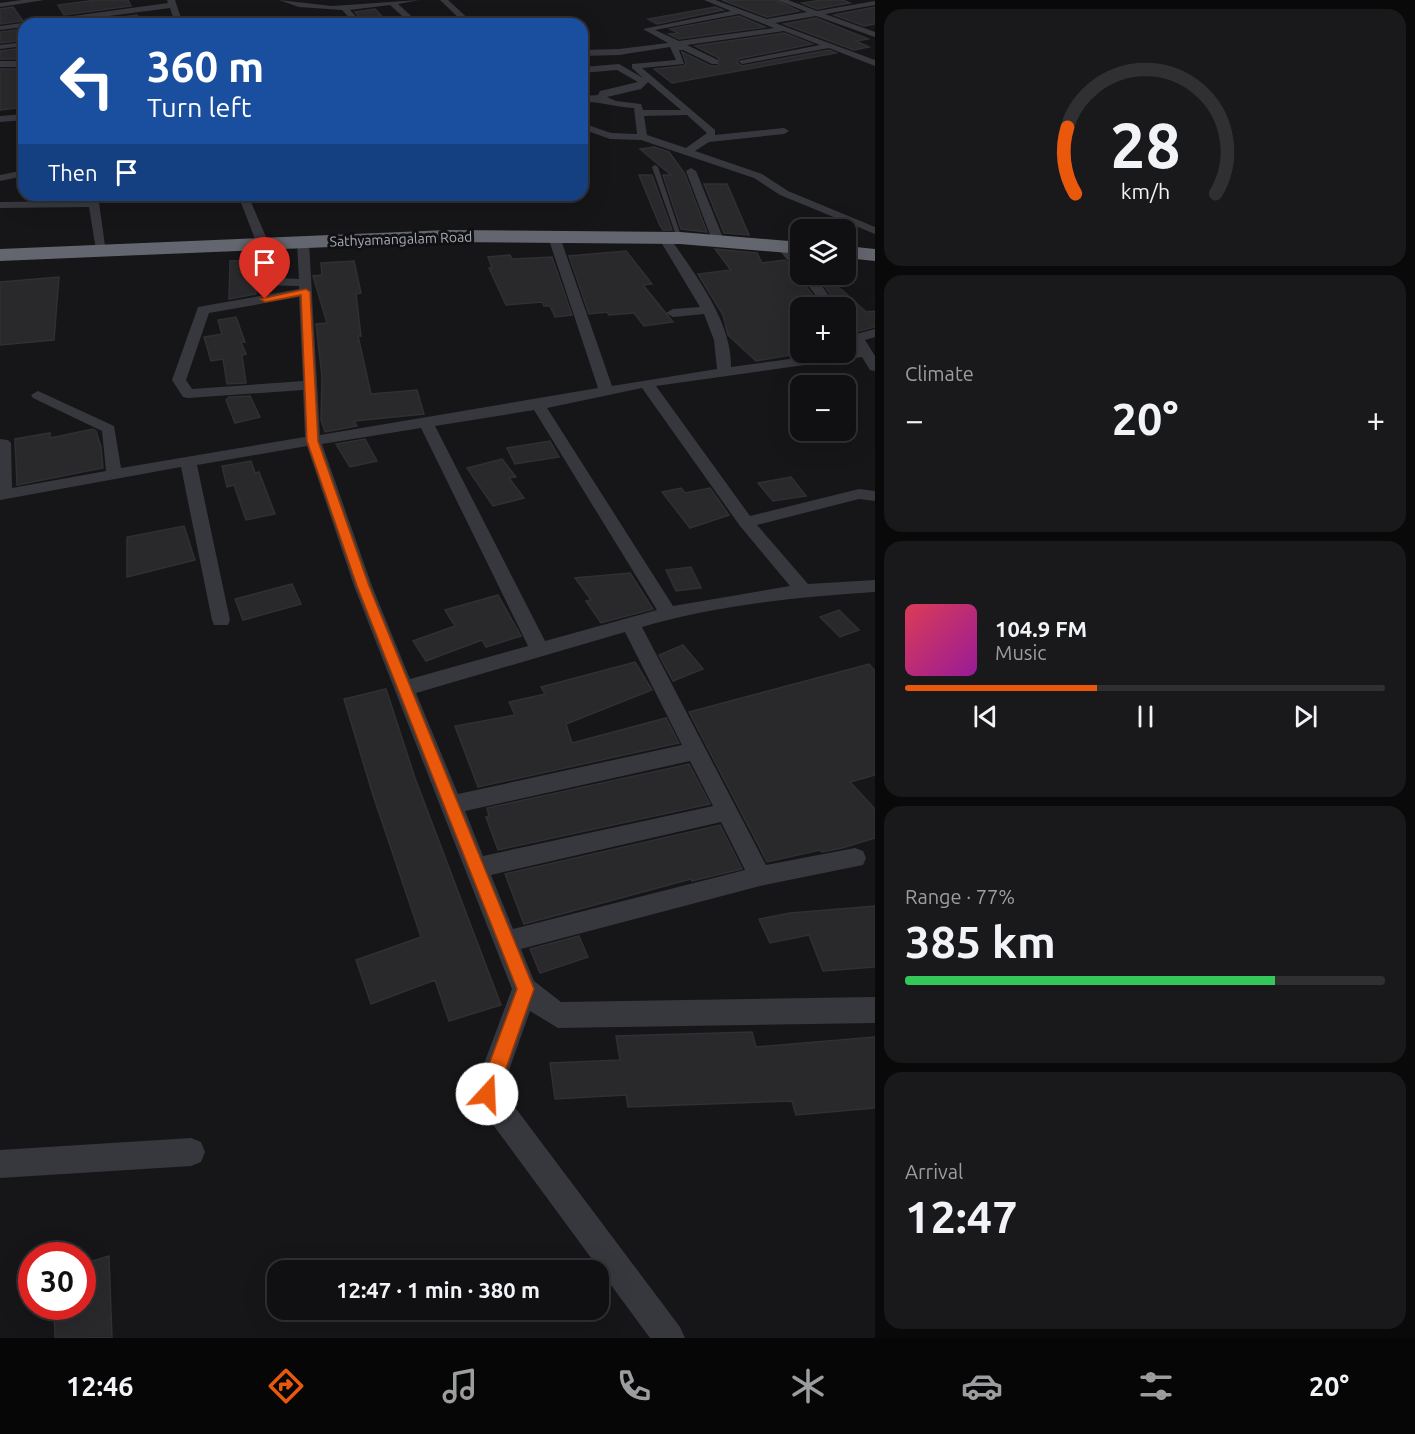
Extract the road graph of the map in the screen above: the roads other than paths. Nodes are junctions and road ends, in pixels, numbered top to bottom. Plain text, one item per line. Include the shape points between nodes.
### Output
1 (40, 0) edge
2 (46, 0) edge
3 (283, 0) edge
4 (415, 0) edge
5 (444, 0) edge
6 (708, 0) edge
7 (781, 0) edge
8 (848, 0) edge
9 (172, 2) edge
10 (392, 3) junction
11 (875, 3) edge
12 (0, 5) edge
13 (861, 5) junction
14 (343, 7) junction
15 (875, 10) edge
16 (741, 12) junction
17 (815, 13) junction
18 (44, 18) edge
19 (75, 18) edge
20 (178, 18) edge
21 (353, 18) edge
22 (409, 18) edge
23 (464, 18) edge
24 (765, 22) junction
25 (18, 26) edge
26 (0, 28) edge
27 (783, 29) junction
28 (875, 35) edge
29 (18, 45) edge
30 (681, 45) junction
31 (828, 46) junction
32 (0, 47) edge
33 (626, 51) junction
34 (588, 53) edge
35 (742, 61) dead end
36 (716, 62) dead end
37 (875, 63) edge
38 (0, 64) edge
39 (18, 64) edge
40 (635, 66) junction
41 (588, 70) edge
42 (602, 98) junction
43 (588, 99) edge
44 (690, 111) junction
45 (639, 113) junction
46 (18, 118) edge
47 (0, 119) edge
48 (588, 128) edge
49 (784, 131) dead end
50 (642, 137) junction
51 (708, 139) junction
52 (686, 153) junction
53 (656, 167) dead end
54 (691, 171) dead end
55 (18, 175) edge
56 (0, 178) edge
57 (48, 201) edge
58 (94, 201) edge
59 (245, 201) edge
60 (1, 203) edge
61 (875, 231) edge
62 (554, 237) junction
63 (672, 238) junction
64 (718, 240) junction
65 (303, 242) junction
66 (263, 244) junction
67 (790, 247) edge
68 (102, 250) junction
69 (856, 253) edge
70 (0, 255) edge
71 (875, 255) edge
72 (261, 281) dead end
73 (814, 285) edge
74 (306, 287) junction
75 (824, 297) edge
76 (706, 310) junction
77 (673, 313) dead end
78 (875, 333) edge
79 (856, 338) joint
80 (864, 353) junction
81 (875, 367) edge
82 (724, 371) junction
83 (646, 383) junction
84 (310, 385) junction
85 (606, 390) junction
86 (38, 395) dead end
87 (538, 405) junction
88 (427, 424) junction
89 (313, 441) junction
90 (3, 443) dead end
91 (188, 461) junction
92 (114, 474) junction
93 (2, 495) edge
94 (875, 496) edge
95 (746, 522) junction
96 (875, 586) edge
97 (803, 590) junction
98 (668, 613) junction
99 (221, 620) dead end
100 (630, 624) junction
101 (539, 648) junction
102 (403, 689) junction
103 (695, 751) junction
104 (451, 805) junction
105 (726, 812) junction
106 (855, 858) dead end
107 (476, 868) junction
108 (760, 876) junction
109 (506, 942) junction
110 (525, 989) junction
111 (875, 1010) edge
112 (191, 1152) dead end
113 (0, 1164) edge
114 (669, 1338) edge

1 - 2 street
1 - 12 street
1 - 18 street
3 - 14 street via 315,8
4 - 10 street
5 - 23 street
6 - 16 street
7 - 17 street
8 - 13 street
9 - 19 street
9 - 20 street
10 - 14 street
10 - 22 street
11 - 13 street
13 - 15 street
13 - 17 street
14 - 21 street
16 - 24 street
16 - 30 street via 647,29
17 - 24 street
17 - 28 street
24 - 27 street
25 - 26 street
27 - 30 street
27 - 31 street
29 - 32 street
30 - 33 street
30 - 36 street
30 - 40 street via 674,48 681,62
31 - 35 street
31 - 37 street
33 - 34 street
33 - 40 street via 623,55
38 - 39 street
40 - 44 street
41 - 42 street via 619,67 644,82 638,87 603,93
42 - 43 street
42 - 45 street via 614,104 638,106
44 - 45 street
44 - 51 street via 712,132
45 - 50 street
46 - 47 street
48 - 50 street via 610,136
49 - 51 street
50 - 52 street
51 - 52 street
52 - 61 street via 758,176 784,193
53 - 63 lane
54 - 64 street
55 - 56 street
57 - 60 street
58 - 68 street
59 - 66 street
62 - 63 highway, Sathyamangalam Road
62 - 65 highway, Sathyamangalam Road via 448,236
62 - 85 street
63 - 64 highway, Sathyamangalam Road
63 - 76 street
64 - 67 highway, Sathyamangalam Road
65 - 66 highway, Sathyamangalam Road
65 - 74 street
66 - 68 highway, Sathyamangalam Road
68 - 70 highway, Sathyamangalam Road
69 - 71 highway
72 - 74 street
73 - 75 street
74 - 84 street
74 - 84 street via 203,310 179,380 188,394
76 - 77 street
76 - 82 street via 720,339 726,361
78 - 79 street
79 - 80 street
80 - 81 street
80 - 82 street
82 - 83 street
83 - 85 street
83 - 95 street
84 - 89 street
85 - 87 street
86 - 92 street via 109,429
87 - 88 street
87 - 98 street
88 - 89 street
88 - 101 street
89 - 91 street
89 - 102 street
90 - 93 street
91 - 92 street
91 - 99 street
92 - 93 street
94 - 95 street via 859,494
95 - 97 street
96 - 97 street
97 - 98 street
98 - 100 street
100 - 101 street
100 - 103 street
101 - 102 street
102 - 104 street
103 - 104 street
103 - 105 street
104 - 107 street
105 - 107 street
105 - 108 street
106 - 108 street
107 - 109 street
108 - 109 street
109 - 110 street
110 - 111 street via 558,1015
110 - 114 street via 487,1094
112 - 113 street

